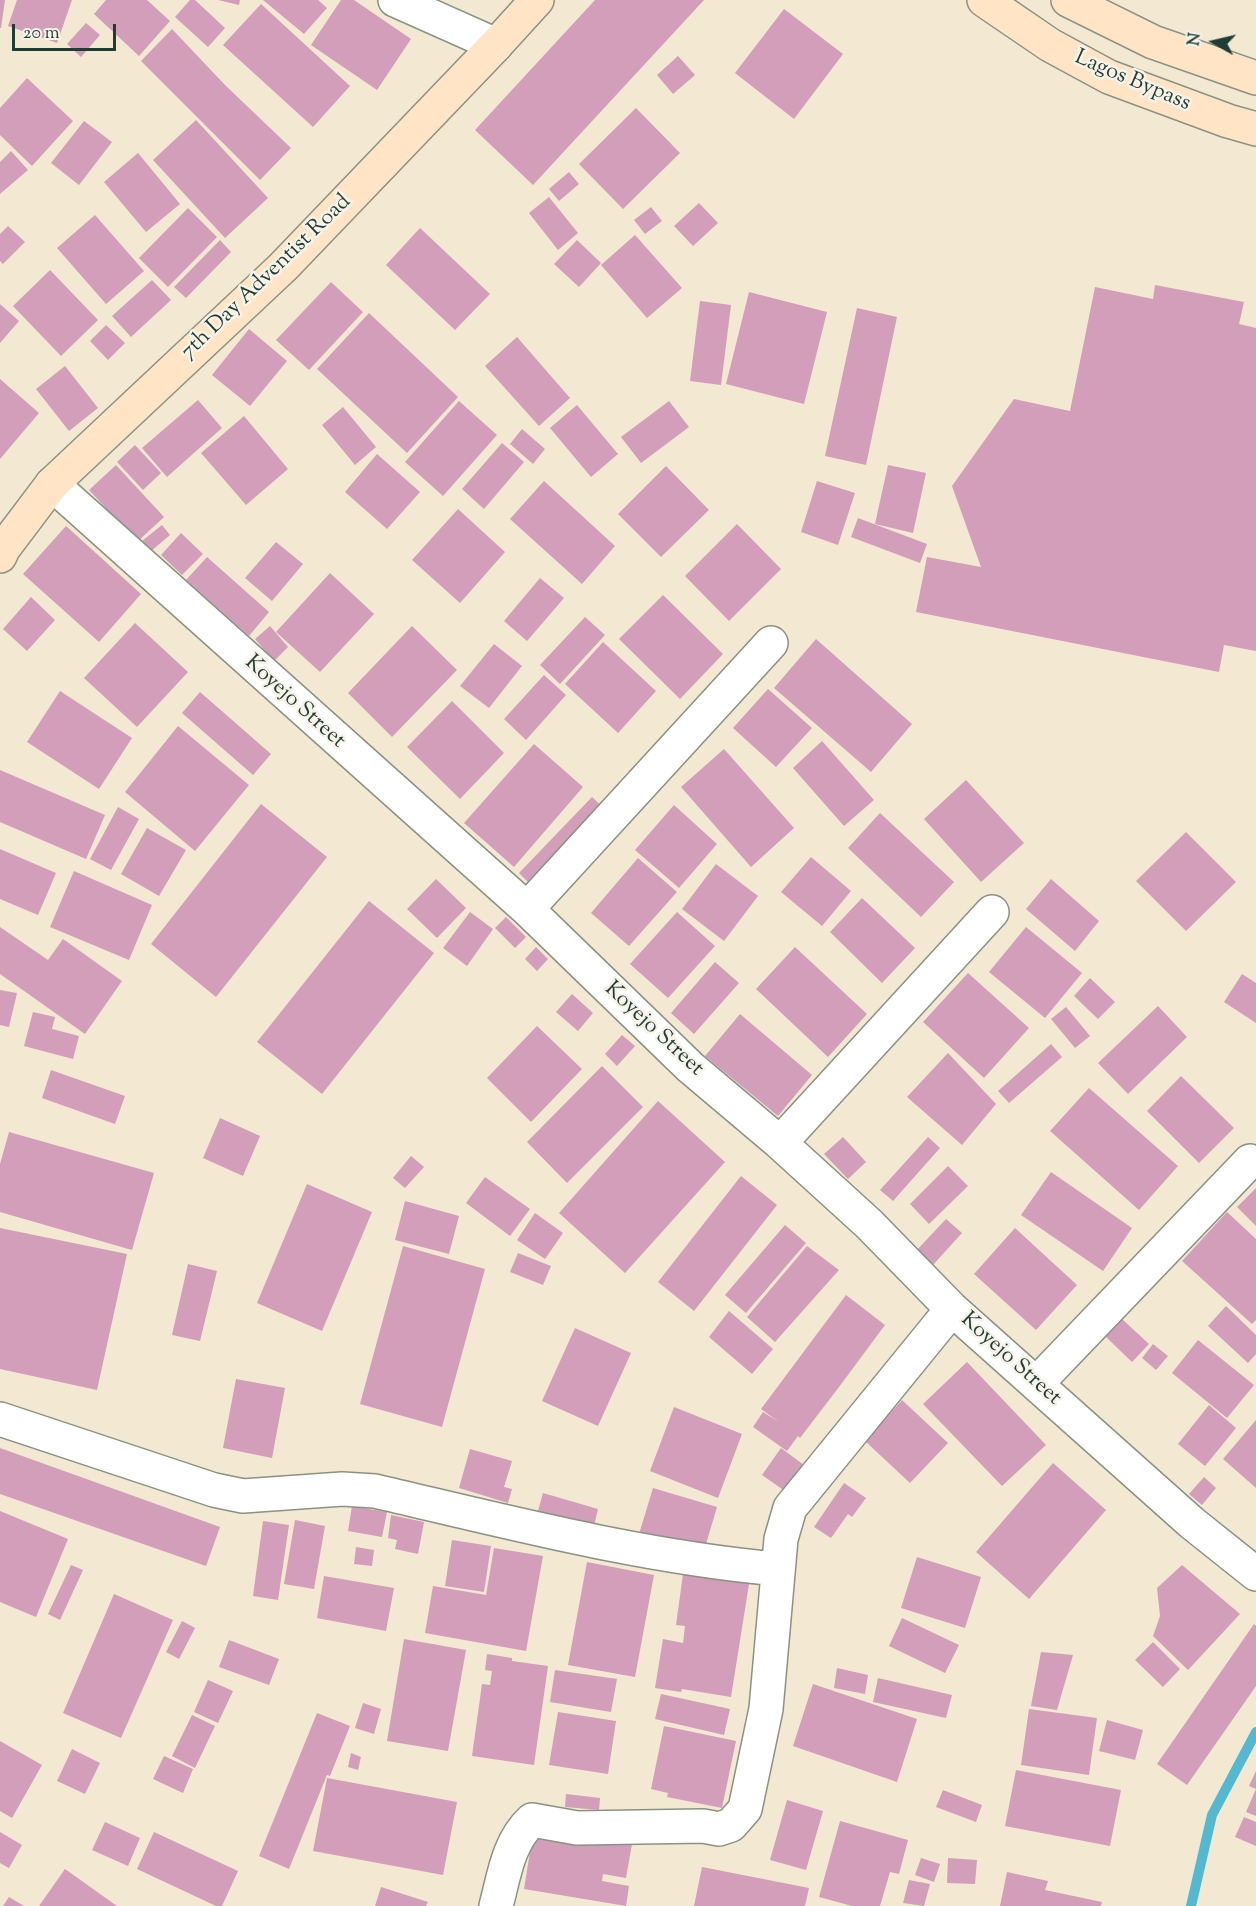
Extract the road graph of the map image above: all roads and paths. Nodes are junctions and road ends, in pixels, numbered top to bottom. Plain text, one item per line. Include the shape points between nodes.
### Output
1 (395, 0) edge
2 (537, 0) edge
3 (984, 0) edge
4 (1068, 0) edge
5 (496, 45) junction
6 (1256, 78) edge
7 (1256, 129) edge
8 (52, 484) junction
9 (0, 556) edge
10 (771, 643) dead end
11 (527, 909) junction
12 (992, 912) dead end
13 (780, 1143) junction
14 (1250, 1161) dead end
15 (952, 1309) junction
16 (1037, 1383) junction
17 (0, 1419) edge
18 (778, 1569) junction
19 (1256, 1574) edge
20 (496, 1906) edge

1 - 5 street
2 - 5 street, 7th Day Adventist Road
3 - 7 street, Lagos Bypass via 1050,45 1109,77 1227,122
4 - 6 street, Lagos Bypass via 1153,42
5 - 8 street, 7th Day Adventist Road via 283,267
8 - 9 street, 7th Day Adventist Road
8 - 11 street, Koyejo Street
10 - 11 street
11 - 13 street, Koyejo Street via 690,1067
12 - 13 street
13 - 15 street, Koyejo Street via 869,1224
14 - 16 street
15 - 16 street, Koyejo Street
15 - 18 street via 789,1508
16 - 19 street, Koyejo Street via 1192,1523
17 - 18 street via 214,1490 243,1496 342,1489 375,1491 661,1554
18 - 20 street via 766,1709 745,1809 731,1825 718,1829 577,1828 532,1820 520,1831

